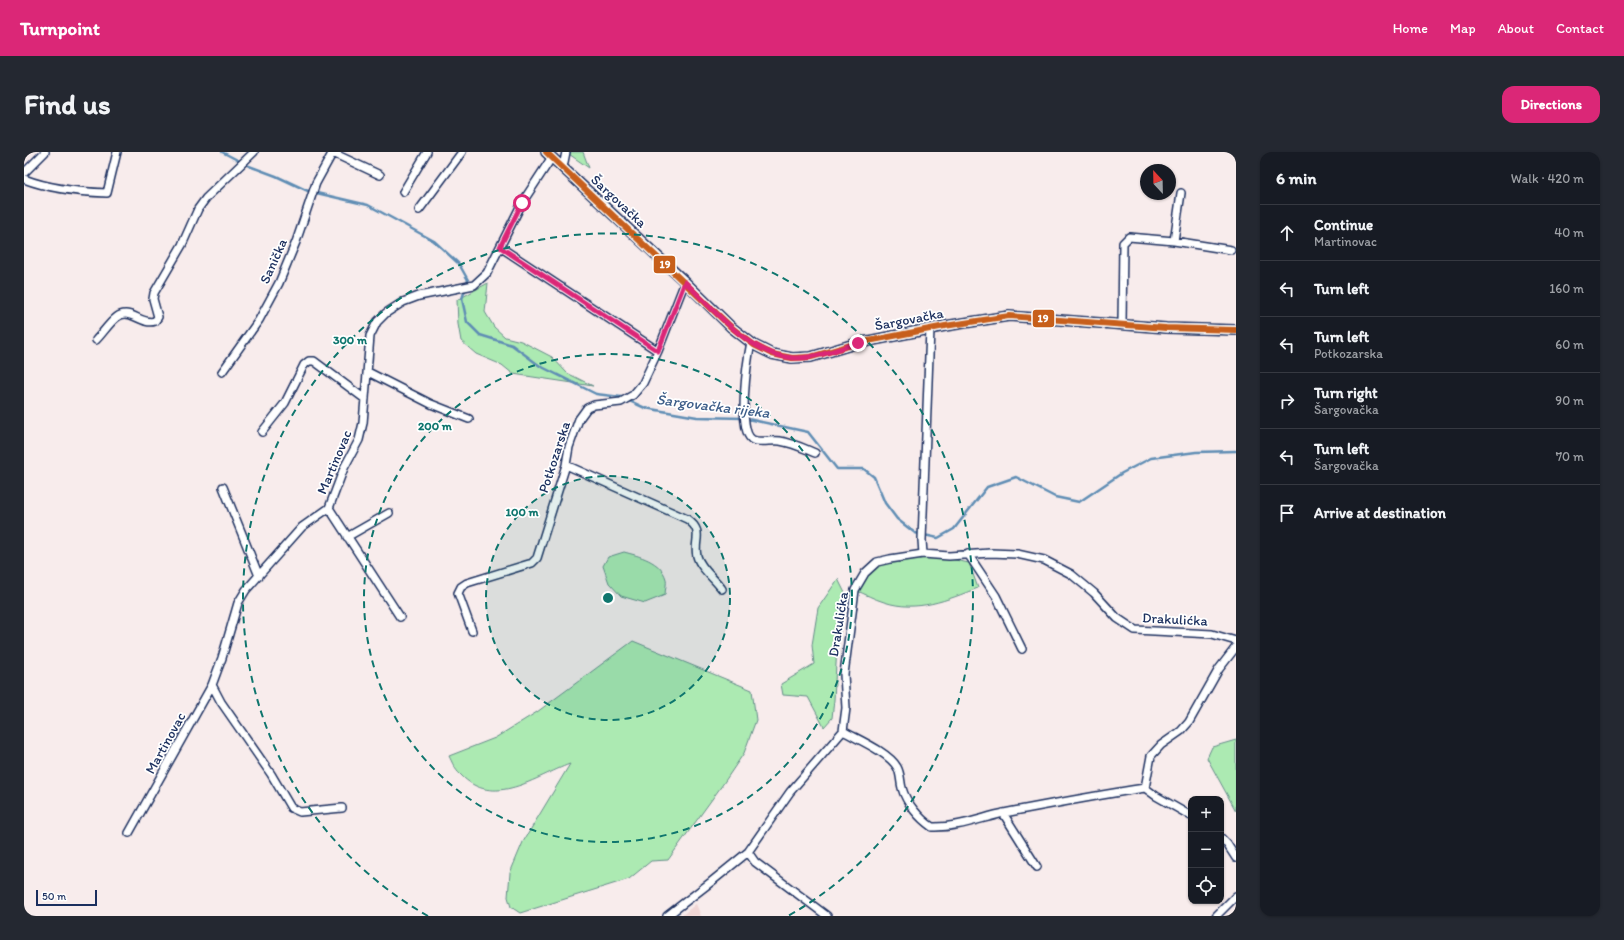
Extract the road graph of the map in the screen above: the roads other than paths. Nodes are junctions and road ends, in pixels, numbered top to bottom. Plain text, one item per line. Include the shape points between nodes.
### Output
1 (45, 152) edge
2 (117, 152) edge
3 (254, 152) edge
4 (332, 152) edge
5 (427, 152) edge
6 (462, 152) edge
7 (566, 152) edge
8 (549, 154) edge
9 (563, 167) junction
10 (24, 173) edge
11 (380, 175) dead end
12 (24, 179) edge
13 (403, 192) dead end
14 (1181, 193) dead end
15 (419, 210) dead end
16 (1174, 241) junction
17 (500, 247) junction
18 (1231, 250) dead end
19 (685, 282) junction
20 (1122, 324) junction
21 (930, 329) junction
22 (1236, 330) edge
23 (96, 340) dead end
24 (751, 342) junction
25 (658, 351) junction
26 (222, 372) dead end
27 (368, 372) junction
28 (365, 399) junction
29 (469, 419) dead end
30 (262, 432) dead end
31 (815, 453) dead end
32 (566, 465) junction
33 (223, 487) dead end
34 (329, 508) junction
35 (389, 513) dead end
36 (347, 537) junction
37 (923, 554) junction
38 (968, 554) junction
39 (259, 576) junction
40 (722, 589) dead end
41 (400, 617) dead end
42 (472, 631) dead end
43 (1236, 641) edge
44 (1236, 646) edge
45 (1022, 649) dead end
46 (212, 685) junction
47 (843, 731) junction
48 (1146, 788) junction
49 (342, 808) dead end
50 (1003, 813) junction
51 (1188, 814) edge
52 (129, 833) dead end
53 (1224, 841) edge
54 (748, 852) junction
55 (1236, 858) edge
56 (1037, 867) dead end
57 (1236, 896) edge
58 (667, 916) edge
59 (827, 916) edge
60 (1216, 916) edge

1 - 10 street
2 - 12 street via 107,193 69,190
3 - 23 street via 206,198 198,209 182,245 157,288 153,299 158,317 155,322 146,323 132,315 124,314 118,316
4 - 11 street, Sanička
4 - 26 street, Sanička via 316,183 279,283 259,320
5 - 13 street
6 - 15 street
7 - 9 street
8 - 9 street, Šargovačka
8 - 17 street, Martinovac
9 - 19 street, Šargovačka
14 - 16 street
16 - 18 street
16 - 20 street via 1129,237 1123,243
17 - 25 street
17 - 27 street, Martinovac via 487,273 474,285 419,296 386,313 377,322 370,336
19 - 24 street, Šargovačka via 731,327
19 - 25 street, Potkozarska
20 - 21 street, Šargovačka via 1009,316
20 - 22 street, Šargovačka
21 - 24 street, Šargovačka via 858,343 811,357 792,358 772,354
21 - 37 street
24 - 31 street via 745,372 745,426 749,437 753,440 780,441 797,445
25 - 32 street, Potkozarska via 643,383 633,395 621,402 587,408 579,419 569,447
27 - 28 street, Martinovac
27 - 29 street via 431,404
28 - 30 street via 314,361 309,361 304,365 285,402
28 - 34 street, Martinovac via 359,440 344,468
32 - 40 street via 694,524 697,532 696,555
32 - 42 street, Potkozarska via 537,558 532,563 461,587 458,593
33 - 39 street
34 - 36 street
34 - 39 street, Martinovac via 302,527
35 - 36 street
36 - 41 street
37 - 38 street, Drakulićka
37 - 47 street, Drakulićka via 877,562 865,573 855,590 844,674 846,708
38 - 43 street, Drakulićka via 1017,554 1044,560 1071,574 1094,593 1117,618 1135,630 1212,634
38 - 45 street via 996,596
39 - 46 street, Martinovac via 238,603
44 - 48 street via 1219,668 1189,722 1181,731 1161,744 1152,756
46 - 49 street via 291,808 300,812
46 - 52 street, Martinovac
47 - 50 street via 894,763 900,773 904,793 914,809 932,827
47 - 54 street via 790,792
48 - 50 street
48 - 51 street
50 - 56 street
53 - 55 street
54 - 58 street
54 - 59 street via 755,862
57 - 60 street

